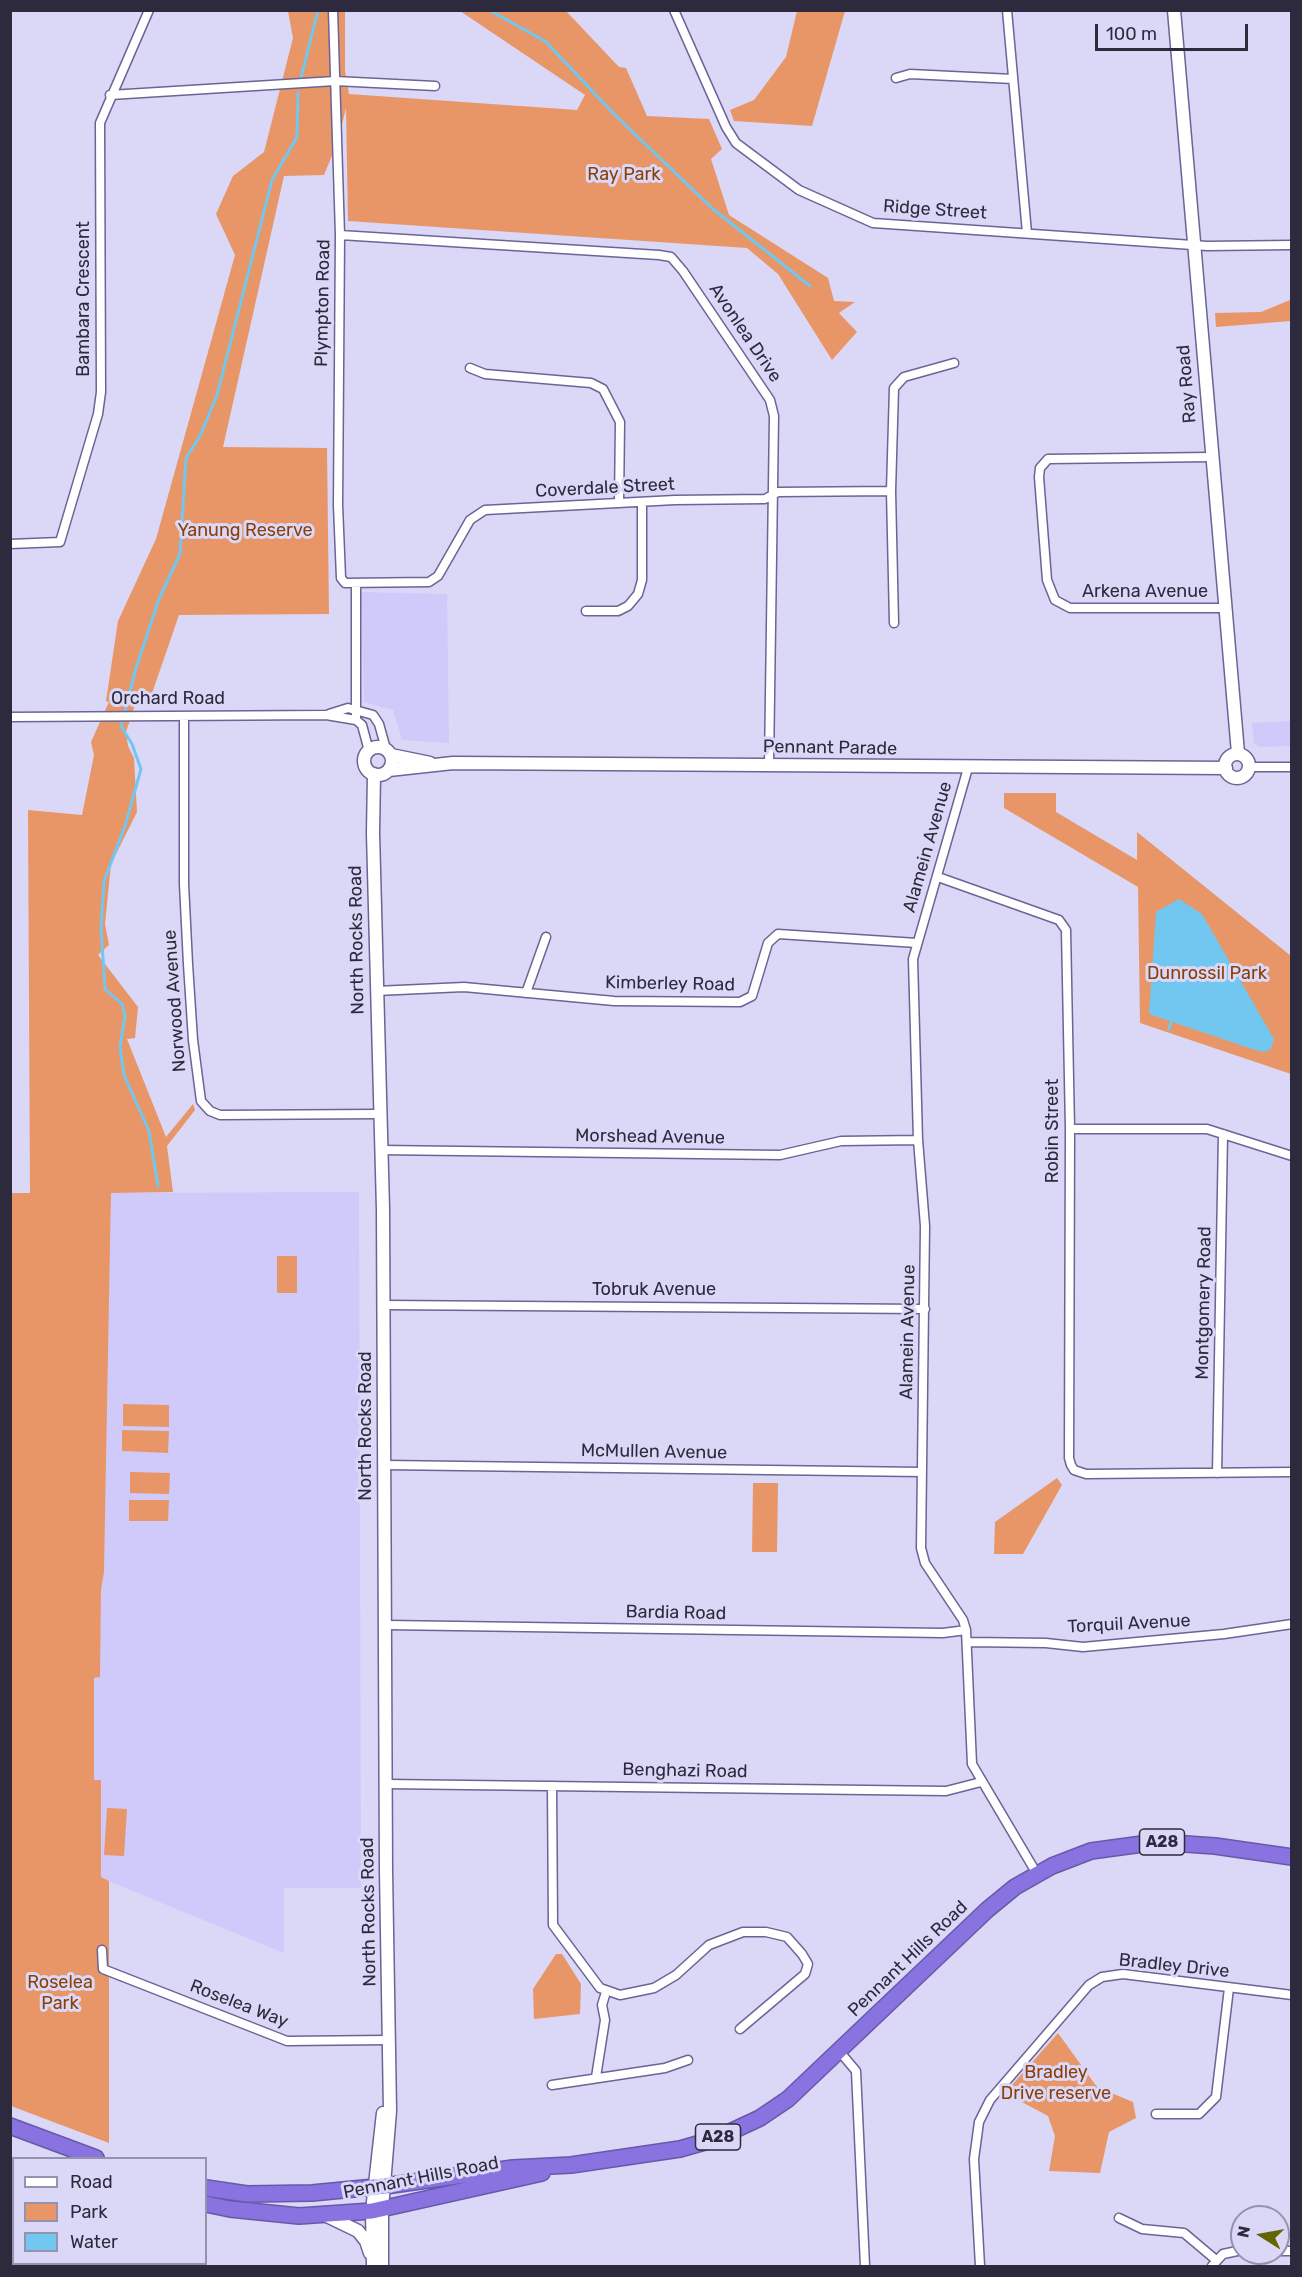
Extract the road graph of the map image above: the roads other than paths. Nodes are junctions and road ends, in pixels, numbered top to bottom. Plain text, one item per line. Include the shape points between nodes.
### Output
1 (149, 10) edge
2 (333, 10) edge
3 (674, 10) edge
4 (1007, 10) edge
5 (1174, 10) edge
6 (896, 78) dead end
7 (1013, 79) junction
8 (335, 81) junction
9 (435, 86) dead end
10 (110, 95) junction
11 (1027, 233) junction
12 (340, 235) junction
13 (1193, 245) junction
14 (1292, 245) edge
15 (954, 363) dead end
16 (470, 368) dead end
17 (1212, 457) junction
18 (891, 491) junction
19 (771, 495) junction
20 (619, 503) junction
21 (642, 503) junction
22 (10, 544) edge
23 (356, 583) junction
24 (1225, 608) junction
25 (586, 611) dead end
26 (894, 623) dead end
27 (356, 709) junction
28 (326, 715) junction
29 (184, 716) junction
30 (10, 717) edge
31 (356, 720) junction
32 (369, 751) junction
33 (388, 752) junction
34 (1238, 753) junction
35 (434, 764) junction
36 (769, 765) junction
37 (1250, 767) junction
38 (1292, 767) edge
39 (968, 768) junction
40 (1226, 768) junction
41 (389, 770) junction
42 (374, 774) junction
43 (938, 877) junction
44 (546, 938) dead end
45 (917, 943) junction
46 (376, 991) junction
47 (526, 993) junction
48 (379, 1114) junction
49 (1070, 1129) junction
50 (1223, 1134) junction
51 (918, 1140) junction
52 (380, 1150) junction
53 (1292, 1156) edge
54 (383, 1305) junction
55 (925, 1309) junction
56 (385, 1465) junction
57 (922, 1472) junction
58 (1292, 1472) edge
59 (1217, 1473) junction
60 (1292, 1624) edge
61 (386, 1625) junction
62 (966, 1630) junction
63 (968, 1642) junction
64 (981, 1782) junction
65 (386, 1784) junction
66 (552, 1786) junction
67 (1292, 1857) edge
68 (1037, 1874) junction
69 (102, 1950) dead end
70 (1229, 1988) junction
71 (606, 1992) junction
72 (1292, 1995) edge
73 (741, 2029) dead end
74 (388, 2040) junction
75 (840, 2052) junction
76 (688, 2060) dead end
77 (596, 2077) junction
78 (552, 2085) dead end
79 (1156, 2114) dead end
80 (10, 2126) edge
81 (93, 2157) edge
82 (571, 2165) junction
83 (379, 2186) junction
84 (207, 2188) edge
85 (207, 2204) edge
86 (377, 2210) junction
87 (325, 2215) junction
88 (1119, 2218) dead end
89 (1230, 2251) edge
90 (1214, 2263) edge
91 (376, 2264) edge
92 (865, 2266) edge
93 (980, 2266) edge

1 - 10 street, Bambara Crescent
2 - 8 street, Plympton Road
3 - 11 street, Ridge Street via 736,143 799,190 873,223
4 - 7 street
5 - 13 street, Ray Road
6 - 7 street via 910,74
7 - 11 street
8 - 9 street
8 - 10 street
8 - 12 street, Plympton Road
10 - 22 street, Bambara Crescent via 100,123 98,414 60,542
11 - 13 street, Ridge Street
12 - 19 street, Avonlea Drive via 671,257 770,400 774,416
12 - 23 street, Plympton Road via 337,454 341,578 345,583
13 - 14 street, Ridge Street
13 - 17 street, Ray Road
15 - 18 street via 908,375 896,384
16 - 20 street via 485,374 591,383 603,389 620,422
17 - 24 street, Ray Road
17 - 24 street, Arkena Avenue via 1048,459 1040,468 1039,477 1045,549 1050,594 1061,606
18 - 19 street, Coverdale Street
18 - 26 street
19 - 21 street, Coverdale Street via 765,499
19 - 36 street, Avonlea Drive
20 - 21 street, Coverdale Street
20 - 23 street, Coverdale Street via 481,511 470,520 438,576 429,582
21 - 25 street via 642,580 638,594 618,611
23 - 27 street
24 - 34 street, Ray Road
27 - 28 street, Orchard Road
27 - 31 street
27 - 33 street via 373,715
28 - 29 street, Orchard Road
28 - 31 street, Orchard Road
29 - 30 street, Orchard Road
29 - 48 street, Norwood Avenue via 188,955 201,1101 220,1115
31 - 32 street via 362,725
32 - 33 street via 377,747
32 - 42 street via 364,762
33 - 35 street, Pennant Parade
33 - 41 street via 392,764
34 - 37 street via 1245,756
34 - 40 street via 1228,758
35 - 36 street, Pennant Parade
35 - 41 street, Pennant Parade
36 - 39 street, Pennant Parade
37 - 38 street
37 - 40 street via 1240,778 1229,775
39 - 40 street, Pennant Parade
39 - 43 street, Alamein Avenue
41 - 42 street
42 - 46 street, North Rocks Road
43 - 45 street, Alamein Avenue
43 - 49 street, Robin Street via 1059,920 1066,930
44 - 47 street
45 - 47 street, Kimberley Road via 778,934 768,943 754,992 744,1001 620,1001
45 - 51 street, Alamein Avenue via 914,959
46 - 47 street, Kimberley Road via 464,987
46 - 48 street, North Rocks Road
48 - 52 street, North Rocks Road
49 - 50 street via 1207,1129
49 - 59 street, Robin Street via 1069,1458 1074,1470 1086,1474
50 - 53 street
50 - 59 street, Montgomery Road
51 - 52 street, Morshead Avenue via 841,1141 780,1155
51 - 55 street, Alamein Avenue via 925,1226
52 - 54 street, North Rocks Road
54 - 55 street, Tobruk Avenue
54 - 56 street, North Rocks Road
55 - 57 street, Alamein Avenue
56 - 57 street, McMullen Avenue
56 - 61 street, North Rocks Road
57 - 62 street, Alamein Avenue via 921,1554
58 - 59 street
60 - 63 street, Torquil Avenue via 1083,1647
61 - 62 street, Bardia Road via 943,1633
61 - 65 street, North Rocks Road
62 - 63 street, Alamein Avenue
63 - 64 street, Alamein Avenue via 970,1754
64 - 66 street, Benghazi Road via 946,1791
64 - 68 street, Alamein Avenue
65 - 66 street, Benghazi Road
65 - 74 street, North Rocks Road
66 - 71 street via 553,1925 594,1982
67 - 68 highway, Pennant Hills Road / A28 via 1157,1842 1091,1851
68 - 75 highway, Pennant Hills Road / A28 via 987,1910
69 - 74 street, Roselea Way via 103,1969 287,2041
70 - 72 street, Bradley Drive
70 - 79 street via 1216,2097 1199,2114
70 - 93 street, Bradley Drive via 1123,1974 1102,1977 1089,1985 990,2100 979,2122 974,2159
71 - 73 street via 628,1995 654,1988 676,1975 709,1946 735,1934 758,1931 787,1937 807,1960 807,1971
71 - 77 street
74 - 83 street, North Rocks Road via 390,2111
75 - 82 highway, Pennant Hills Road / A28 via 788,2099 738,2130 680,2149
75 - 92 street via 856,2072
76 - 77 street via 665,2068
77 - 78 street
80 - 81 highway
82 - 83 highway, Pennant Hills Road / A28 via 513,2168
82 - 86 highway, Pennant Hills Road / A28
83 - 84 highway, Pennant Hills Road / A28 via 247,2194
83 - 86 street, North Rocks Road
85 - 87 highway, Pennant Hills Road / A28 via 259,2212
86 - 87 highway, Pennant Hills Road / A28
86 - 91 street, North Rocks Road
87 - 91 street via 358,2231
88 - 90 street via 1137,2228 1184,2233
89 - 90 street

